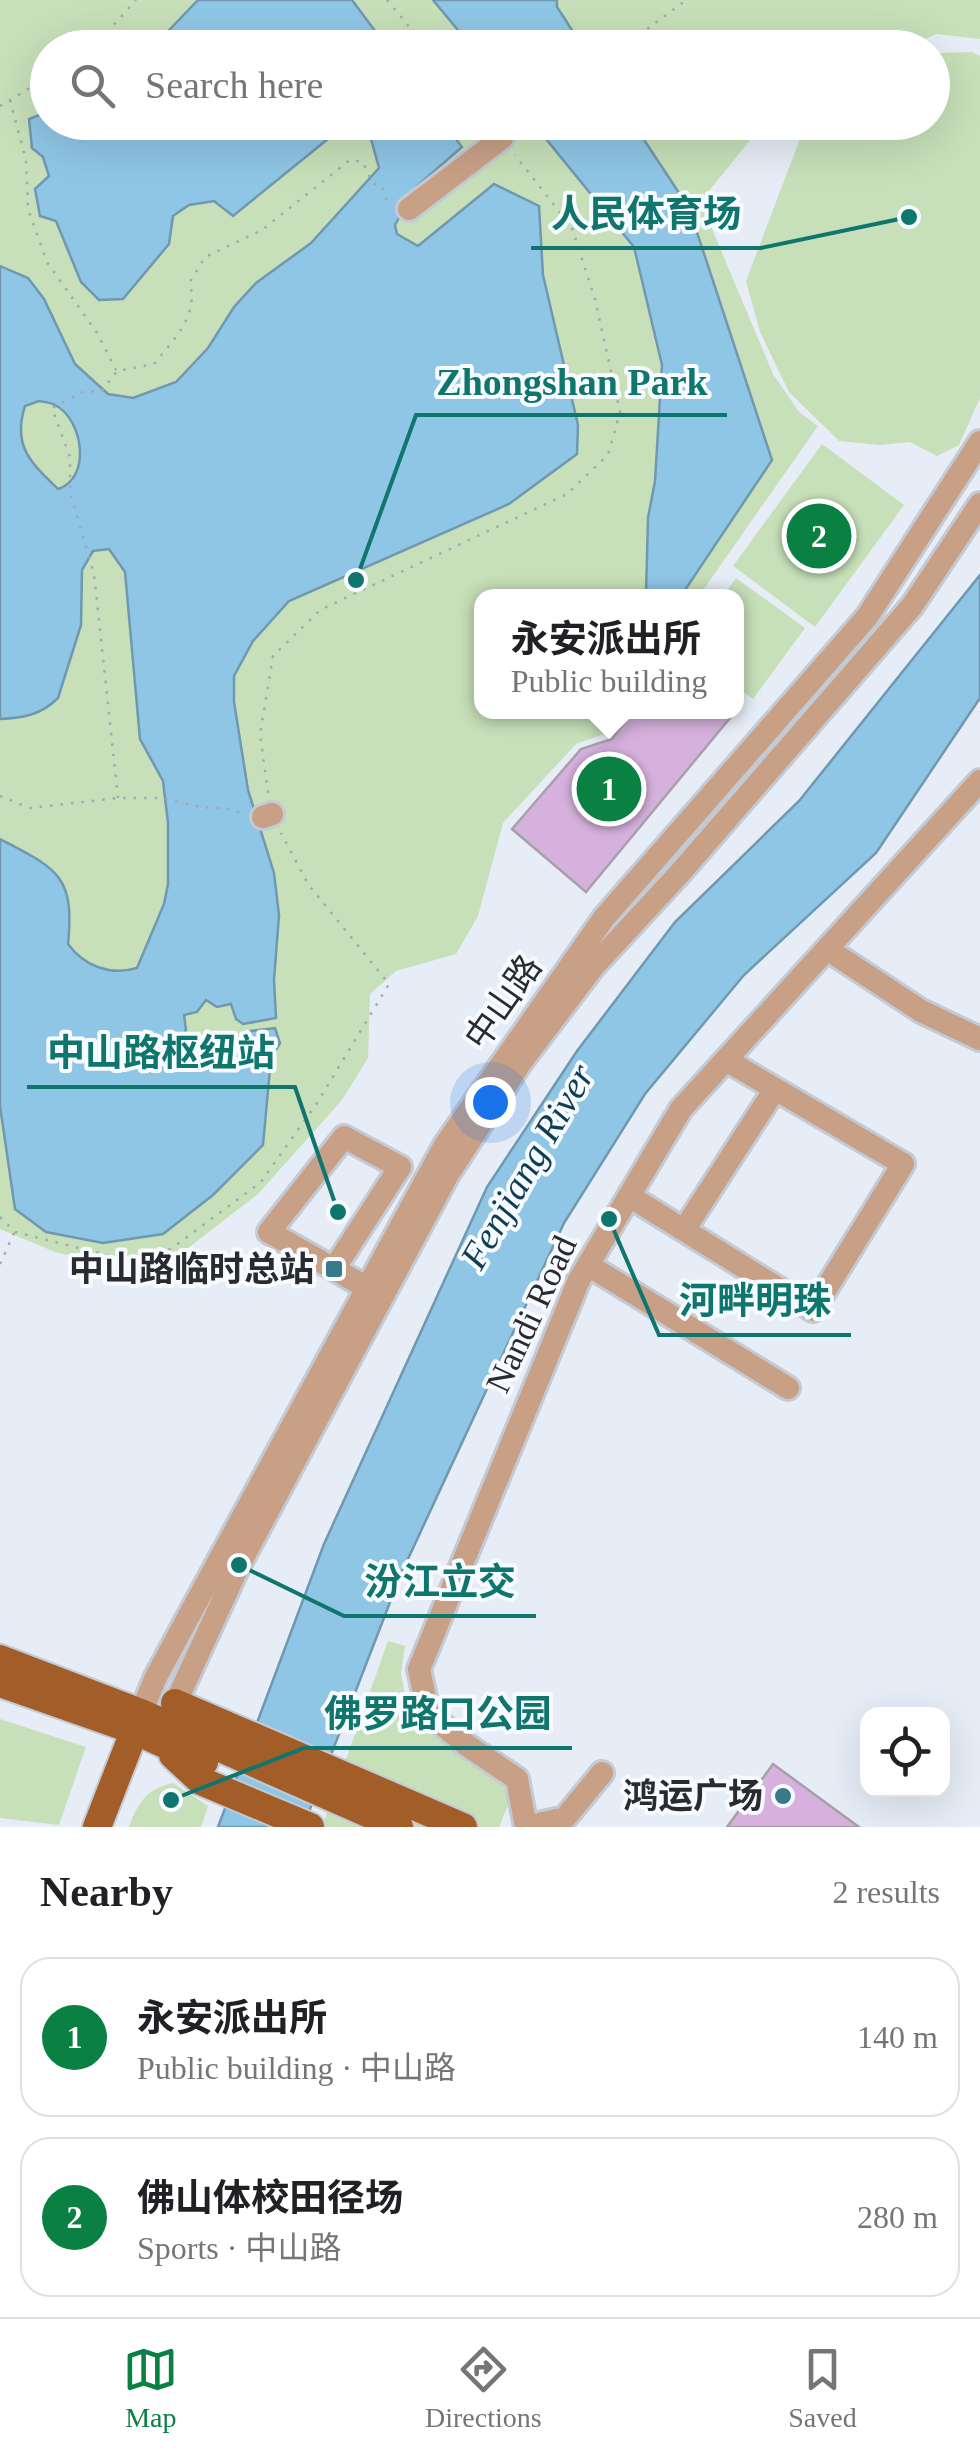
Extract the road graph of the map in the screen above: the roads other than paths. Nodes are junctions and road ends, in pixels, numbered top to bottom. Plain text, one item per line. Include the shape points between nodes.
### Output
1 (499, 140) edge
2 (409, 208) road end
3 (980, 442) edge
4 (980, 504) edge
5 (980, 781) edge
6 (827, 949) junction
7 (980, 1040) edge
8 (726, 1060) junction
9 (775, 1089) junction
10 (629, 1196) junction
11 (684, 1230) junction
12 (588, 1265) junction
13 (334, 1269) junction
14 (376, 1293) junction
15 (788, 1388) dead end
16 (0, 1658) edge
17 (0, 1683) edge
18 (155, 1718) junction
19 (602, 1774) dead end
20 (97, 1827) edge
21 (310, 1827) edge
22 (356, 1827) edge
23 (399, 1827) edge
24 (463, 1827) edge
25 (526, 1827) edge

1 - 2 street
3 - 14 street, 中山路 via 867,618 604,918 446,1146
4 - 14 street, 中山路 via 912,606 593,967 532,1046
5 - 6 street, Nandi Road
6 - 7 street via 921,1011
6 - 8 street, Nandi Road
8 - 9 street
8 - 10 street, Nandi Road via 681,1109
9 - 11 street
9 - 11 street via 902,1164 813,1310
10 - 11 street
10 - 12 street, Nandi Road
12 - 15 street
12 - 25 street, Nandi Road via 418,1669 428,1713 517,1780
13 - 13 street via 400,1168 344,1136 268,1232
13 - 14 street
14 - 18 street, 中山路
16 - 18 main road
17 - 18 main road
18 - 20 main road
18 - 21 main road via 201,1781
18 - 22 main road
18 - 23 main road
18 - 24 main road
19 - 25 street via 565,1818

